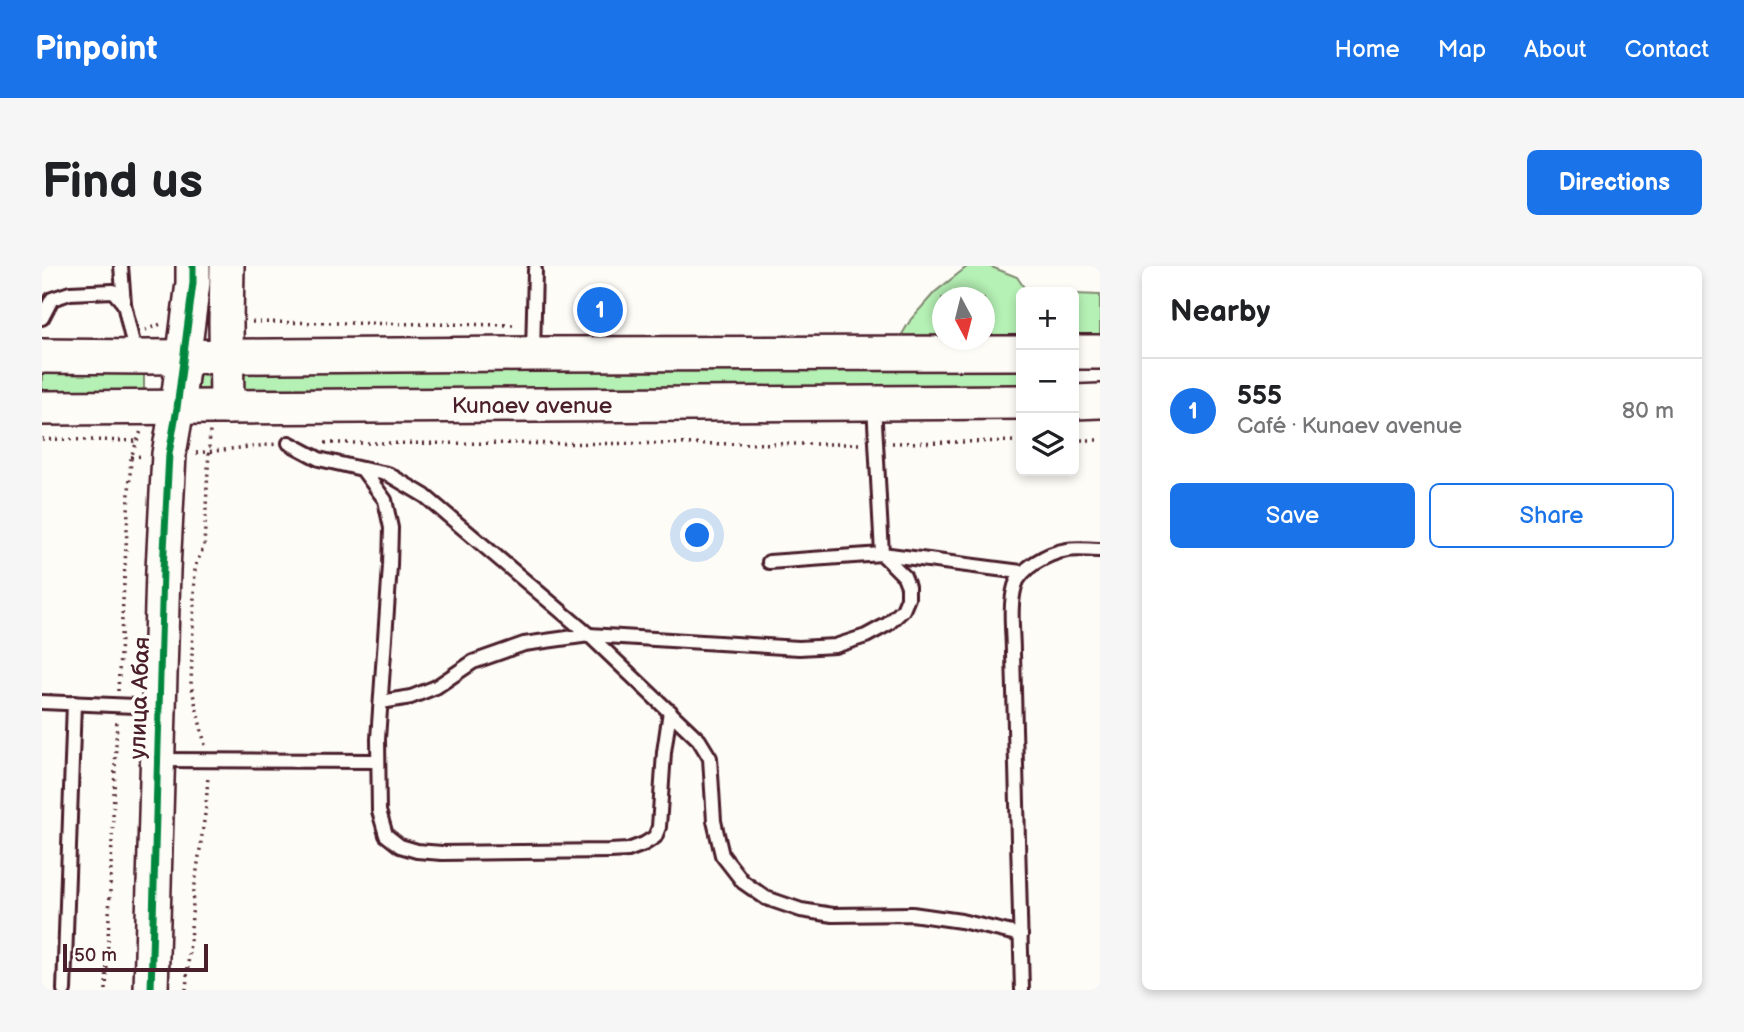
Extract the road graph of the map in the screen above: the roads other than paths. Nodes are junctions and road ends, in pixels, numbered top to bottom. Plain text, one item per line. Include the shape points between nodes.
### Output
1 (121, 266) edge
2 (193, 266) edge
3 (227, 266) edge
4 (535, 270) dead end
5 (124, 304) junction
6 (42, 318) edge
7 (533, 340) junction
8 (139, 344) junction
9 (1079, 352) edge
10 (1100, 352) edge
11 (1016, 353) edge
12 (42, 356) edge
13 (184, 357) junction
14 (226, 357) junction
15 (1100, 401) edge
16 (1016, 402) edge
17 (1079, 402) edge
18 (874, 403) junction
19 (42, 408) edge
20 (177, 408) junction
21 (219, 416) junction
22 (289, 443) road end
23 (362, 469) junction
24 (1100, 550) edge
25 (881, 554) junction
26 (769, 562) dead end
27 (1021, 572) junction
28 (589, 635) junction
29 (42, 702) edge
30 (381, 702) junction
31 (74, 703) junction
32 (159, 708) junction
33 (670, 710) junction
34 (157, 760) junction
35 (378, 761) junction
36 (1021, 935) junction
37 (64, 990) edge
38 (150, 990) edge
39 (1022, 990) edge

1 - 5 lane
2 - 13 main road, улица Абая
3 - 14 main road
4 - 7 lane
5 - 6 lane via 113,291 70,293 52,299
5 - 8 lane
7 - 11 main road
7 - 14 main road
8 - 12 main road
8 - 13 main road
9 - 10 main road
13 - 14 main road
13 - 20 main road, улица Абая
14 - 21 main road
15 - 17 main road
16 - 18 main road, Kunaev avenue
18 - 21 main road, Kunaev avenue
18 - 25 lane
19 - 20 main road, Kunaev avenue
20 - 21 main road, Kunaev avenue
20 - 32 main road, улица Абая via 169,454
22 - 23 lane via 319,459
23 - 28 lane via 388,474 425,496
23 - 30 lane via 385,500 391,528
24 - 27 lane via 1066,550
25 - 26 lane
25 - 27 lane
25 - 28 lane via 908,586 903,610 866,636 835,646 799,648
27 - 36 lane via 1014,586 1012,610
28 - 30 lane via 524,644 473,662 436,687
28 - 33 lane
29 - 31 lane
30 - 35 lane
31 - 32 lane
31 - 37 lane
32 - 34 main road, улица Абая
33 - 35 lane via 659,827 655,836 628,850 442,853 400,846 386,835 379,811
33 - 36 lane via 710,758 714,821 722,855 743,883 766,898 833,915 912,914
34 - 35 lane
34 - 38 main road, улица Абая
36 - 39 lane

